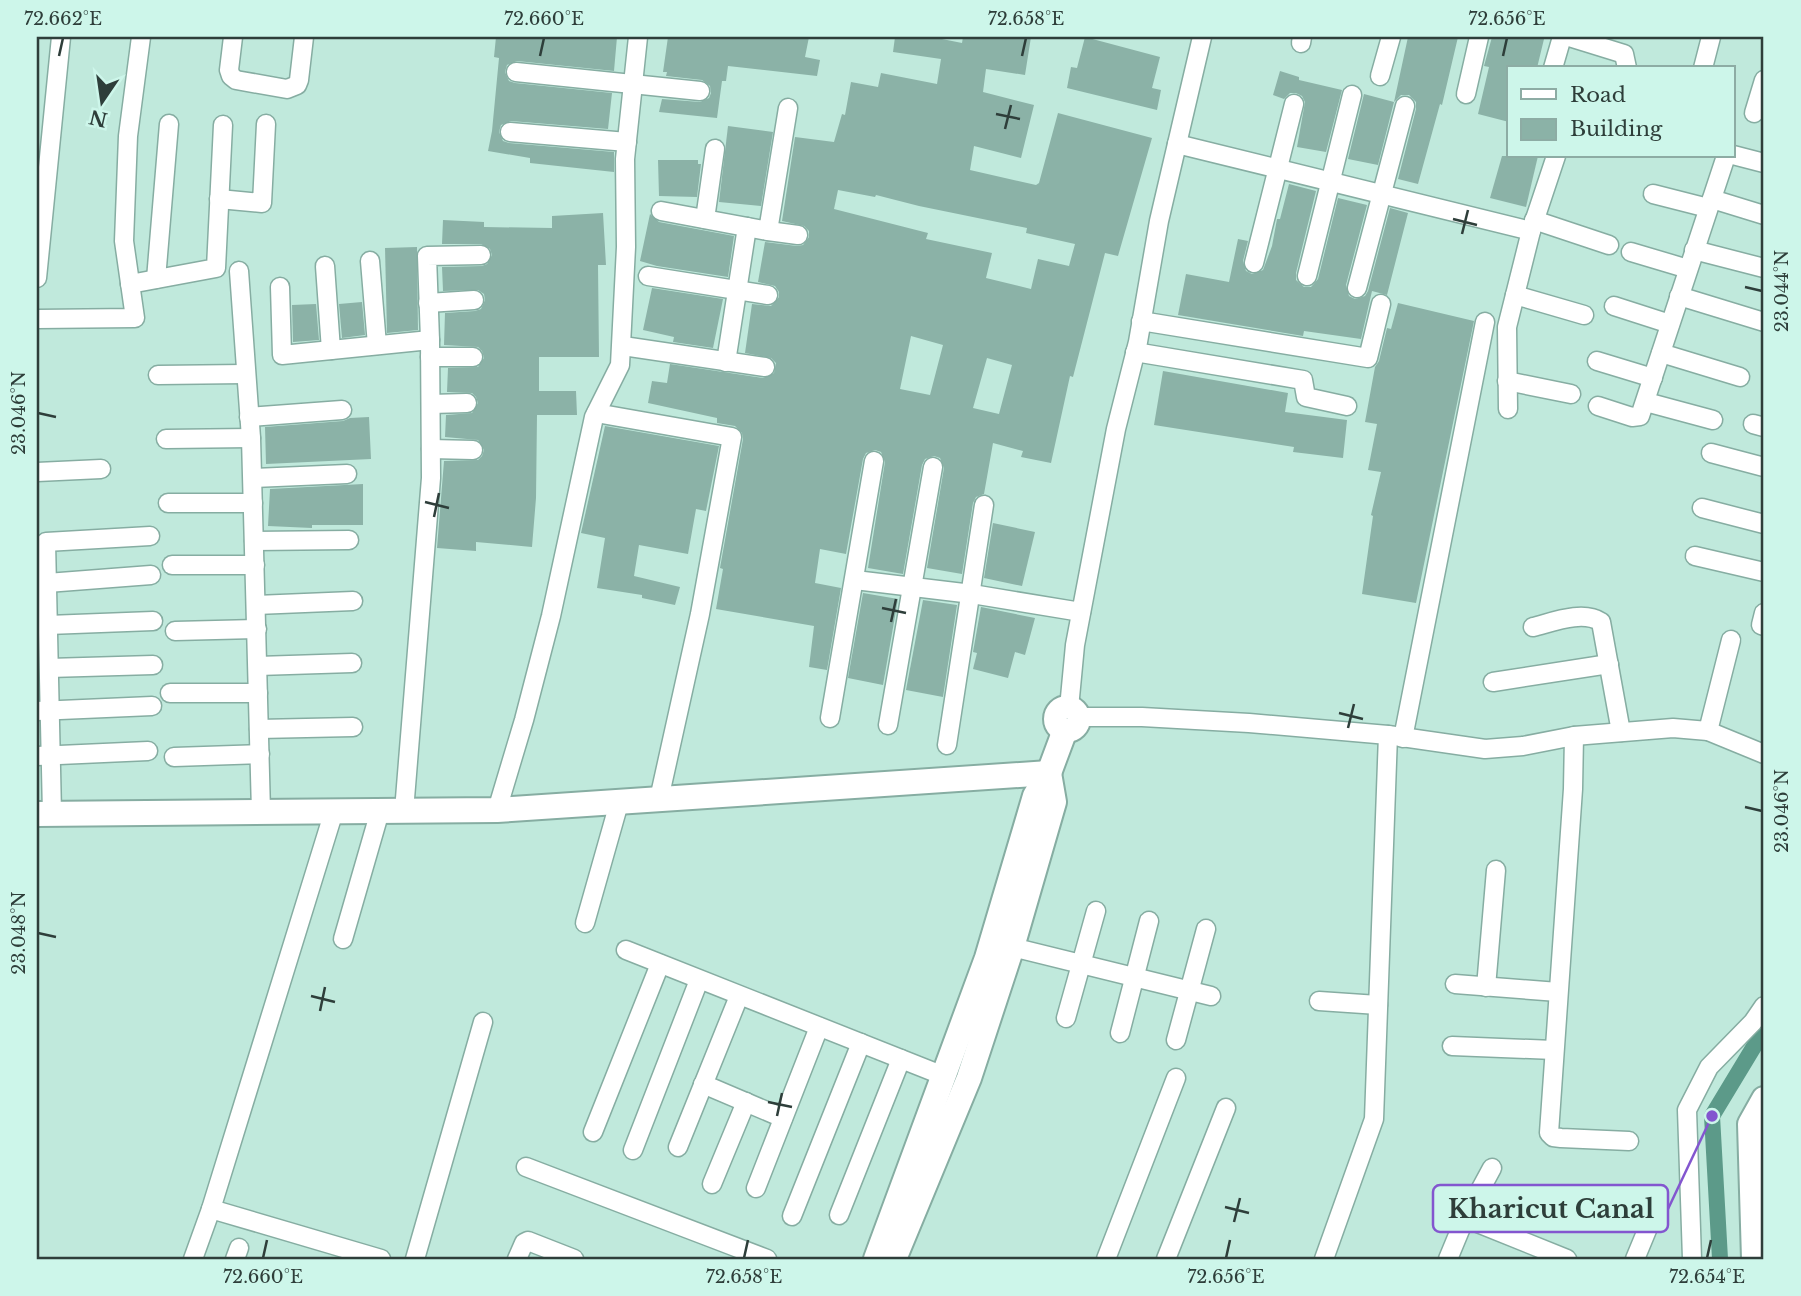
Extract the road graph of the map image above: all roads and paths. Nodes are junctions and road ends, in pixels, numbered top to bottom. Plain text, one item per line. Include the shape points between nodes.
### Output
1 (61, 37) edge
2 (141, 37) edge
3 (233, 37) edge
4 (304, 37) edge
5 (638, 37) edge
6 (1202, 37) edge
7 (1391, 37) edge
8 (1479, 37) edge
9 (1562, 37) edge
10 (1569, 37) edge
11 (1711, 37) edge
12 (1554, 66) edge
13 (1627, 66) edge
14 (1704, 66) edge
15 (516, 72) dead end
16 (1380, 76) dead end
17 (1764, 80) edge
18 (633, 84) junction
19 (700, 91) dead end
20 (1466, 94) dead end
21 (1352, 95) dead end
22 (1294, 104) dead end
23 (1405, 106) dead end
24 (788, 108) dead end
25 (1754, 113) dead end
26 (169, 124) dead end
27 (265, 124) dead end
28 (223, 125) dead end
29 (510, 132) dead end
30 (627, 142) junction
31 (1177, 144) junction
32 (715, 149) dead end
33 (1734, 155) edge
34 (1555, 158) edge
35 (1725, 158) edge
36 (1764, 163) edge
37 (1278, 169) junction
38 (1330, 182) junction
39 (1380, 194) junction
40 (1653, 194) dead end
41 (219, 199) junction
42 (1710, 203) junction
43 (660, 211) dead end
44 (1764, 215) edge
45 (705, 219) junction
46 (1532, 226) junction
47 (747, 227) junction
48 (768, 230) junction
49 (798, 235) dead end
50 (1609, 245) dead end
51 (1695, 250) junction
52 (1631, 252) dead end
53 (481, 255) dead end
54 (370, 261) dead end
55 (1254, 263) dead end
56 (326, 266) dead end
57 (1764, 268) edge
58 (1688, 269) junction
59 (239, 271) dead end
60 (648, 276) dead end
61 (1307, 276) dead end
62 (37, 278) edge
63 (156, 279) junction
64 (130, 284) junction
65 (279, 287) dead end
66 (1357, 288) dead end
67 (737, 290) junction
68 (768, 295) dead end
69 (1515, 295) junction
70 (1679, 296) junction
71 (474, 300) dead end
72 (428, 303) junction
73 (1381, 304) dead end
74 (1614, 306) dead end
75 (1584, 315) dead end
76 (37, 319) edge
77 (1141, 321) junction
78 (1485, 321) dead end
79 (1764, 321) edge
80 (1670, 324) junction
81 (377, 345) junction
82 (623, 346) junction
83 (430, 349) junction
84 (331, 350) junction
85 (1135, 352) junction
86 (1661, 353) junction
87 (473, 357) dead end
88 (1597, 361) dead end
89 (726, 362) junction
90 (765, 368) dead end
91 (246, 374) junction
92 (158, 375) dead end
93 (1740, 377) dead end
94 (1653, 378) junction
95 (1507, 381) junction
96 (1571, 394) dead end
97 (1646, 402) junction
98 (467, 403) dead end
99 (431, 404) junction
100 (1347, 406) dead end
101 (1598, 407) dead end
102 (342, 410) dead end
103 (1508, 410) dead end
104 (596, 413) junction
105 (250, 417) junction
106 (1713, 420) dead end
107 (251, 438) junction
108 (166, 439) dead end
109 (431, 449) junction
110 (473, 450) dead end
111 (1711, 453) dead end
112 (874, 461) dead end
113 (933, 467) dead end
114 (1764, 467) edge
115 (101, 469) dead end
116 (37, 472) edge
117 (346, 474) dead end
118 (253, 478) junction
119 (168, 503) dead end
120 (253, 503) junction
121 (984, 505) dead end
122 (1702, 508) dead end
123 (1764, 524) edge
124 (150, 536) dead end
125 (349, 540) dead end
126 (254, 541) junction
127 (41, 552) edge
128 (1695, 556) dead end
129 (172, 565) dead end
130 (255, 565) junction
131 (1764, 572) edge
132 (151, 575) dead end
133 (855, 580) junction
134 (47, 583) junction
135 (911, 587) junction
136 (972, 594) junction
137 (353, 600) dead end
138 (256, 605) junction
139 (42, 606) edge
140 (1081, 612) junction
141 (1764, 613) edge
142 (153, 621) dead end
143 (48, 625) junction
144 (1533, 626) dead end
145 (1764, 626) edge
146 (257, 629) junction
147 (175, 631) dead end
148 (1731, 640) dead end
149 (45, 662) edge
150 (352, 663) dead end
151 (1609, 664) junction
152 (153, 665) dead end
153 (258, 666) junction
154 (1493, 682) dead end
155 (170, 693) dead end
156 (258, 693) junction
157 (152, 706) dead end
158 (43, 711) edge
159 (830, 718) dead end
160 (1071, 718) junction
161 (888, 725) dead end
162 (353, 727) dead end
163 (259, 729) junction
164 (1708, 731) junction
165 (1621, 732) junction
166 (1396, 736) junction
167 (1574, 736) junction
168 (947, 744) dead end
169 (148, 751) dead end
170 (260, 754) junction
171 (1764, 754) edge
172 (44, 756) edge
173 (174, 757) dead end
174 (1049, 773) junction
175 (659, 799) junction
176 (619, 803) junction
177 (497, 810) junction
178 (334, 811) junction
179 (392, 811) junction
180 (261, 812) junction
181 (45, 814) edge
182 (1496, 870) dead end
183 (1096, 911) dead end
184 (1149, 921) dead end
185 (585, 923) dead end
186 (1206, 929) dead end
187 (343, 939) dead end
188 (1002, 944) junction
189 (626, 950) dead end
190 (660, 964) junction
191 (1082, 964) junction
192 (1135, 977) junction
193 (699, 980) junction
194 (1455, 984) dead end
195 (1486, 987) junction
196 (1189, 990) junction
197 (1558, 992) junction
198 (739, 996) junction
199 (1211, 996) dead end
200 (1320, 1001) dead end
201 (1378, 1005) junction
202 (1764, 1006) edge
203 (1066, 1018) dead end
204 (483, 1022) dead end
205 (819, 1027) junction
206 (1120, 1034) dead end
207 (1177, 1040) dead end
208 (861, 1043) junction
209 (1452, 1046) dead end
210 (1554, 1050) junction
211 (901, 1059) junction
212 (944, 1076) junction
213 (1176, 1078) dead end
214 (703, 1084) junction
215 (1764, 1099) edge
216 (746, 1102) junction
217 (1226, 1108) dead end
218 (783, 1118) junction
219 (593, 1132) dead end
220 (1629, 1141) dead end
221 (678, 1147) dead end
222 (633, 1150) dead end
223 (526, 1167) dead end
224 (1492, 1168) dead end
225 (712, 1184) dead end
226 (756, 1188) dead end
227 (211, 1209) junction
228 (839, 1215) dead end
229 (792, 1216) dead end
230 (1465, 1218) junction
231 (1652, 1218) dead end
232 (1758, 1222) edge
233 (193, 1259) edge
234 (381, 1259) edge
235 (415, 1259) edge
236 (516, 1259) edge
237 (574, 1259) edge
238 (767, 1259) edge
239 (876, 1259) edge
240 (894, 1259) edge
241 (1106, 1259) edge
242 (1166, 1259) edge
243 (1324, 1259) edge
244 (1448, 1259) edge
245 (1567, 1259) edge
246 (1635, 1259) edge
247 (1692, 1259) edge
248 (1754, 1259) edge

1 - 62 street
2 - 64 street via 128,136 124,241
3 - 4 street via 231,76 287,89 299,80
5 - 18 street
6 - 31 street
7 - 16 street
8 - 20 street
9 - 12 street
10 - 13 street via 1624,54
11 - 14 street
15 - 18 street
17 - 25 street
18 - 19 street
18 - 30 street
21 - 38 street
22 - 37 street
23 - 39 street
24 - 48 street
26 - 63 street
27 - 41 street via 262,203
28 - 41 street
29 - 30 street
30 - 82 street
31 - 37 street
31 - 77 street
32 - 45 street
33 - 36 street
34 - 46 street
35 - 42 street
37 - 38 street
37 - 55 street
38 - 39 street
38 - 61 street
39 - 46 street
39 - 66 street
40 - 42 street
41 - 63 street via 216,268
42 - 44 street
42 - 51 street
43 - 45 street
45 - 47 street
46 - 50 street
46 - 69 street
47 - 48 street
47 - 67 street
48 - 49 street
51 - 57 street
51 - 58 street
52 - 58 street
53 - 72 street via 427,256
54 - 81 street
56 - 84 street
58 - 70 street
59 - 91 street
60 - 67 street
63 - 64 street
64 - 76 street via 135,318
65 - 84 street via 282,355
67 - 68 street
67 - 89 street
69 - 75 street
69 - 95 street via 1507,327
70 - 79 street
70 - 80 street
71 - 72 street
72 - 83 street
73 - 77 street via 1368,358
74 - 80 street
77 - 85 street
78 - 166 street
80 - 86 street
81 - 83 street
81 - 84 street
82 - 89 street
82 - 104 street via 620,365
83 - 87 street
83 - 99 street
85 - 100 street via 1303,380 1306,397
85 - 140 street
86 - 93 street
86 - 94 street
88 - 94 street
89 - 90 street
91 - 92 street
91 - 105 street
94 - 97 street
95 - 96 street
95 - 103 street
97 - 101 street via 1640,416 1632,417
97 - 106 street
98 - 99 street
99 - 109 street
102 - 105 street
104 - 175 street via 732,437 700,614
104 - 177 street via 551,616
105 - 107 street
107 - 108 street
107 - 118 street
109 - 110 street
109 - 179 street via 421,615
111 - 114 street
112 - 133 street
113 - 135 street
115 - 116 street
117 - 118 street
118 - 120 street
119 - 120 street
120 - 126 street
121 - 136 street
122 - 123 street
124 - 127 street via 46,542
125 - 126 street
126 - 130 street
127 - 134 street
128 - 131 street
129 - 130 street
130 - 138 street
132 - 134 street
133 - 135 street
133 - 159 street
134 - 139 street
135 - 136 street
135 - 161 street
136 - 140 street
136 - 168 street
137 - 138 street
138 - 146 street
139 - 143 street
140 - 160 street
141 - 145 street
142 - 143 street
143 - 149 street
144 - 151 street via 1594,618 1601,622
146 - 147 street
146 - 153 street
148 - 164 street
149 - 152 street
149 - 158 street
150 - 153 street
151 - 154 street
151 - 165 street
153 - 156 street
155 - 156 street
156 - 163 street
157 - 158 street
158 - 172 street
160 - 166 street via 1249,723
160 - 174 street
162 - 163 street
163 - 170 street
164 - 165 street
164 - 171 street
165 - 167 street
166 - 167 street via 1485,749
166 - 201 street
167 - 197 street
169 - 172 street
170 - 173 street
170 - 180 street
172 - 181 street
174 - 175 street
174 - 188 street via 1035,796
175 - 176 street
176 - 177 street
176 - 185 street
177 - 179 street
178 - 179 street
178 - 180 street
178 - 227 street
179 - 187 street
180 - 181 street
182 - 195 street
183 - 191 street
184 - 192 street
186 - 196 street
188 - 191 street
188 - 212 street
188 - 240 street via 969,1077
189 - 190 street
190 - 193 street
190 - 219 street
191 - 192 street
191 - 203 street
192 - 196 street
192 - 206 street
193 - 198 street
193 - 222 street
194 - 195 street
195 - 197 street
196 - 199 street
196 - 207 street
197 - 210 street
198 - 205 street
198 - 214 street
200 - 201 street
201 - 243 street via 1374,1119
202 - 247 street via 1709,1067 1687,1110
204 - 235 street
205 - 208 street
205 - 218 street
208 - 211 street
208 - 229 street
209 - 210 street
210 - 220 street via 1549,1133 1561,1138
211 - 212 street
211 - 228 street
212 - 239 street
213 - 241 street
214 - 216 street
214 - 221 street
215 - 232 street via 1749,1124
216 - 218 street
216 - 225 street
217 - 242 street
218 - 226 street
223 - 238 street
224 - 230 street
227 - 233 street
227 - 234 street
230 - 244 street
230 - 245 street
231 - 246 street
232 - 248 street
236 - 237 street via 528,1241

